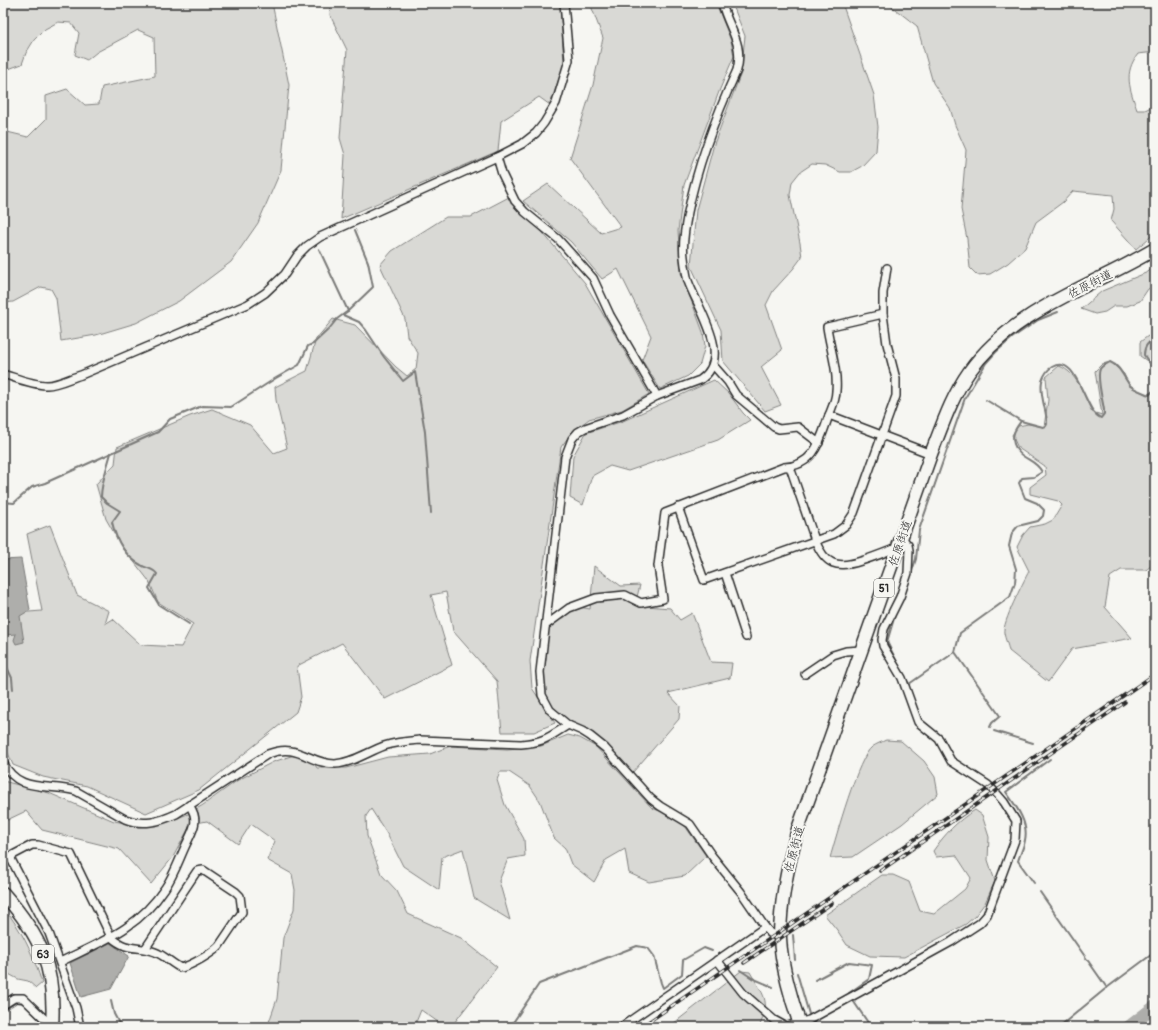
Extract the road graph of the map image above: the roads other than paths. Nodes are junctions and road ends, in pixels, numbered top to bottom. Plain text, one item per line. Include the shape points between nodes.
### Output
1 (564, 3) edge
2 (722, 3) edge
3 (497, 157) junction
4 (1155, 249) edge
5 (887, 268) dead end
6 (884, 314) junction
7 (713, 365) junction
8 (3, 374) edge
9 (657, 396) junction
10 (829, 415) junction
11 (883, 434) junction
12 (819, 443) junction
13 (931, 454) junction
14 (790, 467) junction
15 (678, 507) junction
16 (816, 540) junction
17 (901, 542) junction
18 (725, 573) junction
19 (546, 625) junction
20 (746, 636) dead end
21 (862, 650) junction
22 (805, 674) dead end
23 (568, 726) junction
24 (3, 762) edge
25 (189, 805) junction
26 (3, 894) edge
27 (765, 927) junction
28 (111, 937) junction
29 (780, 938) junction
30 (145, 949) junction
31 (717, 960) junction
32 (60, 962) junction
33 (3, 1005) edge
34 (800, 1025) edge
35 (784, 1026) edge
36 (52, 1027) edge
37 (80, 1027) edge
38 (622, 1027) edge

1 - 3 street via 569,60 556,103 536,133 522,144
2 - 7 street via 738,44 739,63 700,162 686,224 683,255 689,282 714,345
3 - 8 street via 320,237 307,246 285,274 265,293 248,304 57,383 47,385
3 - 9 street via 515,201 558,239 593,278 610,315
4 - 13 main road, 佐原街道 / 51 via 1034,313 993,344 960,386
5 - 6 street via 883,293
6 - 10 street via 827,327 836,382 836,393
6 - 11 street via 887,344 895,371 896,396
7 - 9 street via 700,380
7 - 12 street via 736,395 774,427 798,427
9 - 19 street via 623,415 585,428 572,439 565,457
10 - 11 street
10 - 12 street
11 - 13 street
11 - 16 street via 852,518 840,530
12 - 14 street via 806,459
13 - 17 main road, 佐原街道 / 51
14 - 15 street via 784,467
14 - 16 street
15 - 18 street via 704,580
15 - 19 street via 665,513 658,566 663,599 641,603 625,595 596,598 569,608
16 - 17 street via 825,558 840,566 874,558
16 - 18 street
17 - 21 main road, 佐原街道 / 51
17 - 34 street via 908,545 908,573 900,597 884,629 883,646 902,678 918,722 939,739 951,761 988,785 1004,802 1016,821 1015,840 987,915 980,923 946,945
18 - 20 street
19 - 23 street via 540,672 542,694 550,710
21 - 22 street via 833,655
21 - 29 main road, 佐原街道 / 51 via 798,829 786,880
23 - 25 street via 548,739 534,743 420,740 397,742 347,762 334,764 298,752 278,750
23 - 27 street via 582,731 595,740 615,758 651,799 690,824
24 - 25 street via 6,769 22,783 76,791 134,822 165,819
25 - 28 street via 194,813 195,824 168,883 148,910
26 - 36 main road, 63 via 30,926 42,950 51,983
27 - 29 street
27 - 31 street
28 - 30 street via 124,946
28 - 32 street
28 - 32 street via 71,854 32,845 11,858 49,933
29 - 34 main road, 佐原街道 / 51 via 789,988
30 - 30 street via 156,952 181,968 202,958 219,946 240,915 240,896 203,870 197,871
31 - 35 street via 743,993
31 - 38 street
32 - 37 street
33 - 36 street via 14,998 23,998
34 - 35 street

